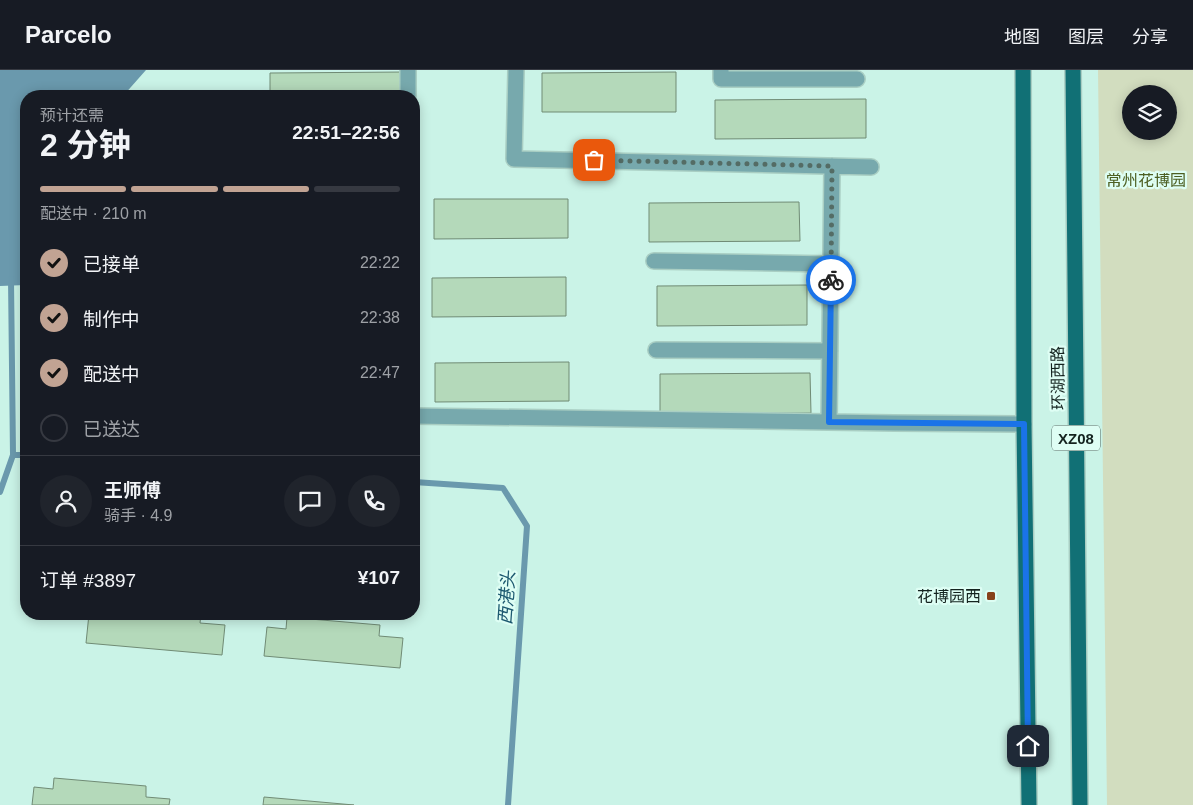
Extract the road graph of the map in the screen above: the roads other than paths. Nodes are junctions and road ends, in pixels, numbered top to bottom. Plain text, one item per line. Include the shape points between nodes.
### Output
1 (408, 70) edge
2 (516, 70) edge
3 (721, 70) edge
4 (1023, 70) edge
5 (1073, 70) edge
6 (857, 79) dead end
7 (408, 90) edge
8 (832, 166) junction
9 (872, 167) dead end
10 (654, 261) dead end
11 (831, 264) junction
12 (656, 350) dead end
13 (830, 351) junction
14 (420, 416) edge
15 (829, 422) junction
16 (1024, 424) junction
17 (1029, 805) edge
18 (1080, 805) edge

1 - 7 lane
2 - 8 lane via 514,159
3 - 6 lane via 721,79
4 - 16 main road, 环湖西路
5 - 18 main road, 环湖西路 / XZ08
8 - 9 lane
8 - 11 lane
10 - 11 lane
11 - 13 lane
12 - 13 lane
13 - 15 lane
14 - 15 lane
15 - 16 lane
16 - 17 main road, 环湖西路

